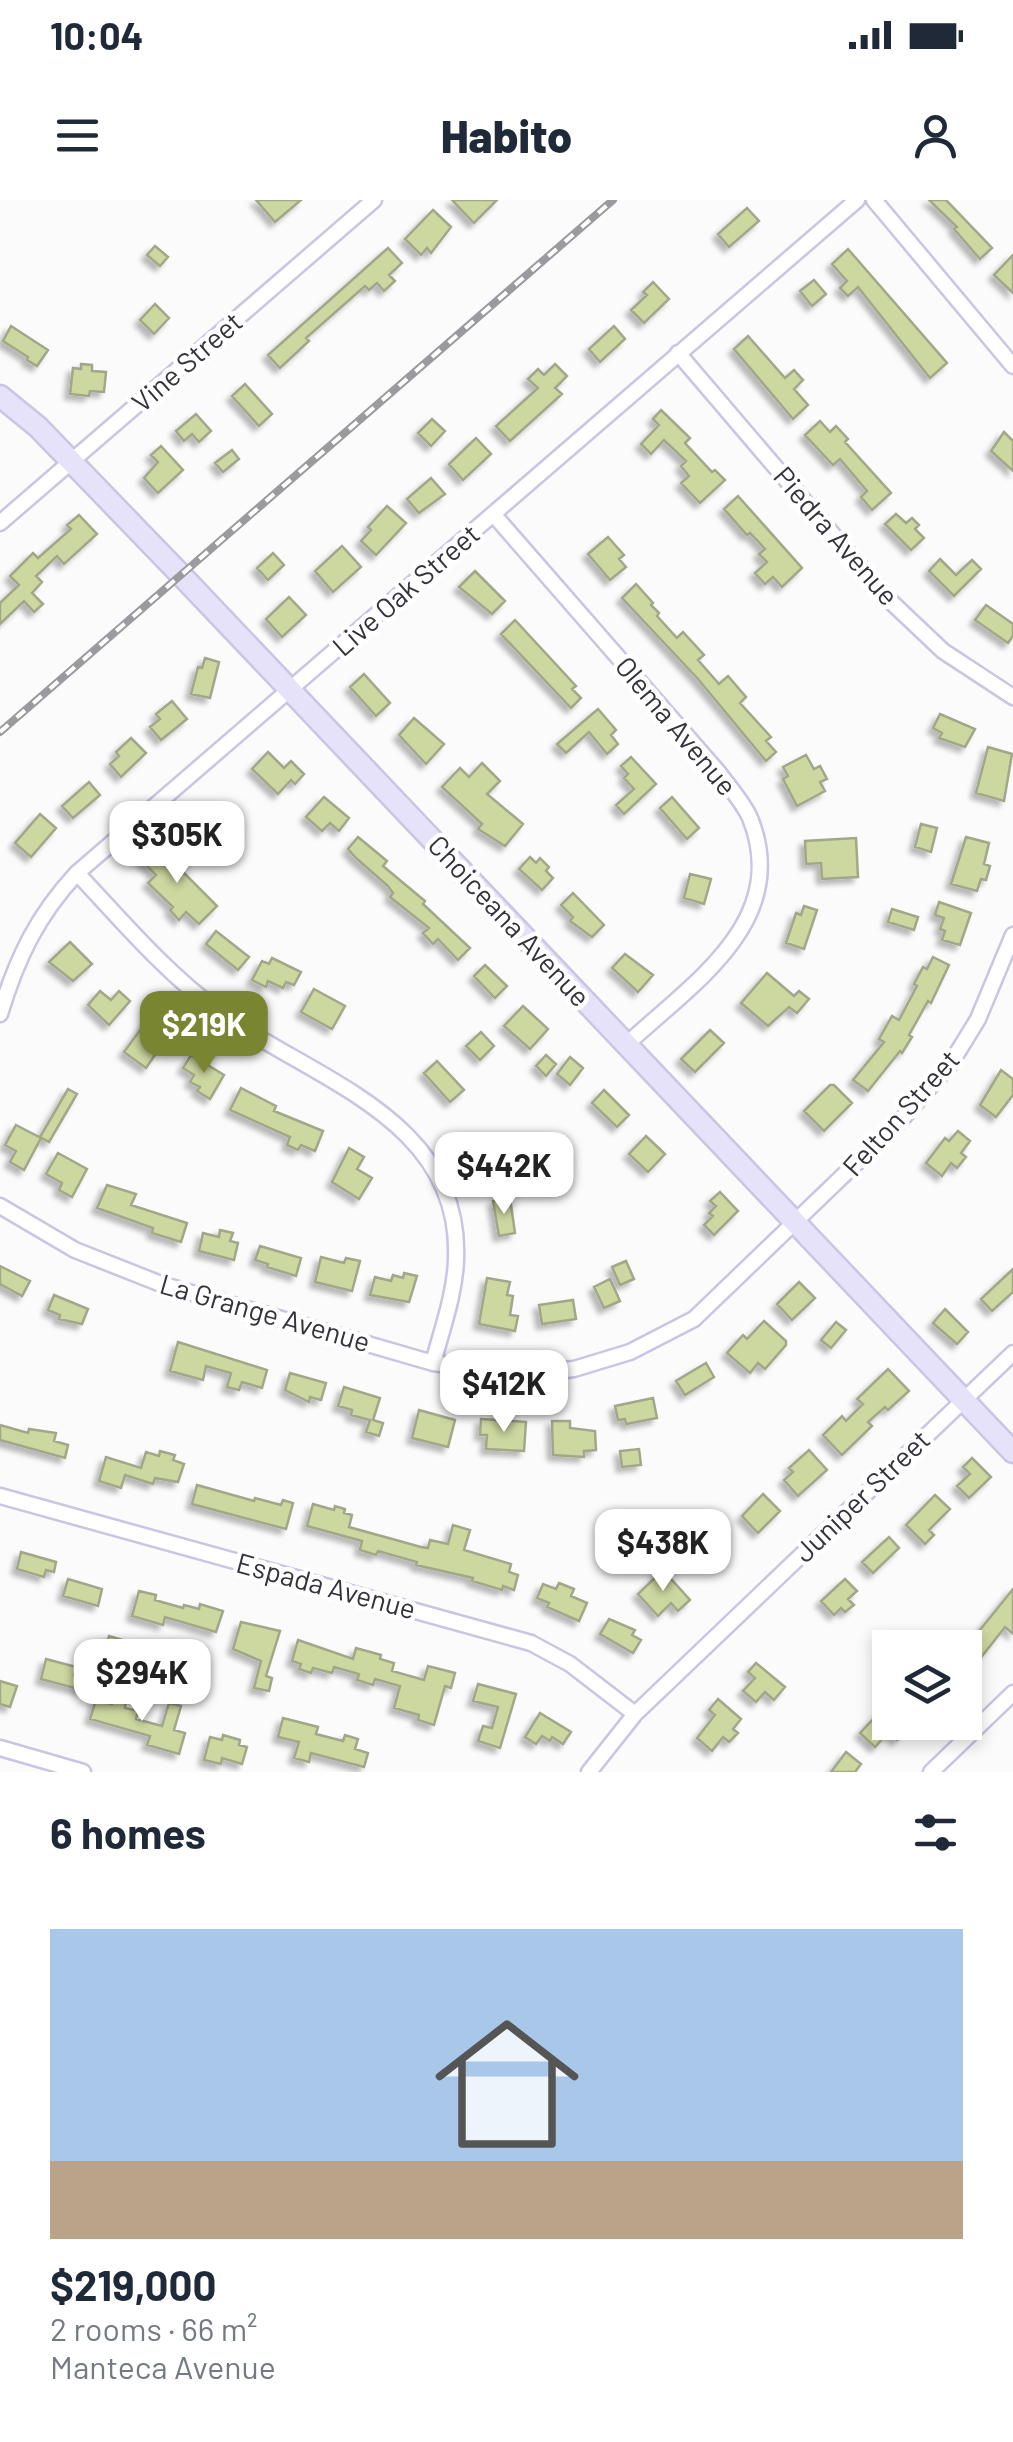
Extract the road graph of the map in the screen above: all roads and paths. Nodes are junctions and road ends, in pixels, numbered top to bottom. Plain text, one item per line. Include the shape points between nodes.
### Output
1 (374, 200) edge
2 (857, 200) edge
3 (874, 200) edge
4 (678, 353) junction
5 (1013, 366) edge
6 (0, 396) edge
7 (71, 462) junction
8 (494, 515) junction
9 (0, 524) edge
10 (290, 689) junction
11 (1013, 696) edge
12 (77, 873) junction
13 (1013, 935) edge
14 (0, 1014) edge
15 (626, 1045) junction
16 (0, 1206) edge
17 (796, 1224) junction
18 (1013, 1353) edge
19 (433, 1362) junction
20 (963, 1399) junction
21 (1013, 1452) edge
22 (0, 1496) edge
23 (1013, 1693) edge
24 (635, 1714) junction
25 (0, 1748) edge
26 (84, 1772) edge
27 (590, 1772) edge
28 (930, 1772) edge

1 - 7 street, Vine Street
2 - 4 street, Live Oak Street
3 - 5 street
4 - 8 street, Live Oak Street
4 - 11 street, Piedra Avenue via 887,598 943,651
6 - 7 street, Choiceana Avenue
7 - 9 street, Vine Street
7 - 10 street, Choiceana Avenue
8 - 10 street, Live Oak Street
8 - 15 street, Olema Avenue via 719,773 749,816 762,860 750,918 732,946
10 - 12 street, Live Oak Street
10 - 15 street, Choiceana Avenue
12 - 14 street, Live Oak Street via 27,940
12 - 19 street via 172,973 218,1011 390,1116 416,1142 447,1202 456,1256
13 - 17 street, Felton Street via 978,1019 951,1063
15 - 17 street, Choiceana Avenue
16 - 19 street, La Grange Avenue via 75,1250 161,1284
17 - 19 street, La Grange Avenue via 694,1318 630,1352 574,1369 520,1375
17 - 20 street, Choiceana Avenue
18 - 20 street, Juniper Street
20 - 21 street, Choiceana Avenue
20 - 24 street, Juniper Street
22 - 24 street, Espada Avenue via 530,1643 570,1664
23 - 28 street
24 - 27 street, Juniper Street
25 - 26 street

